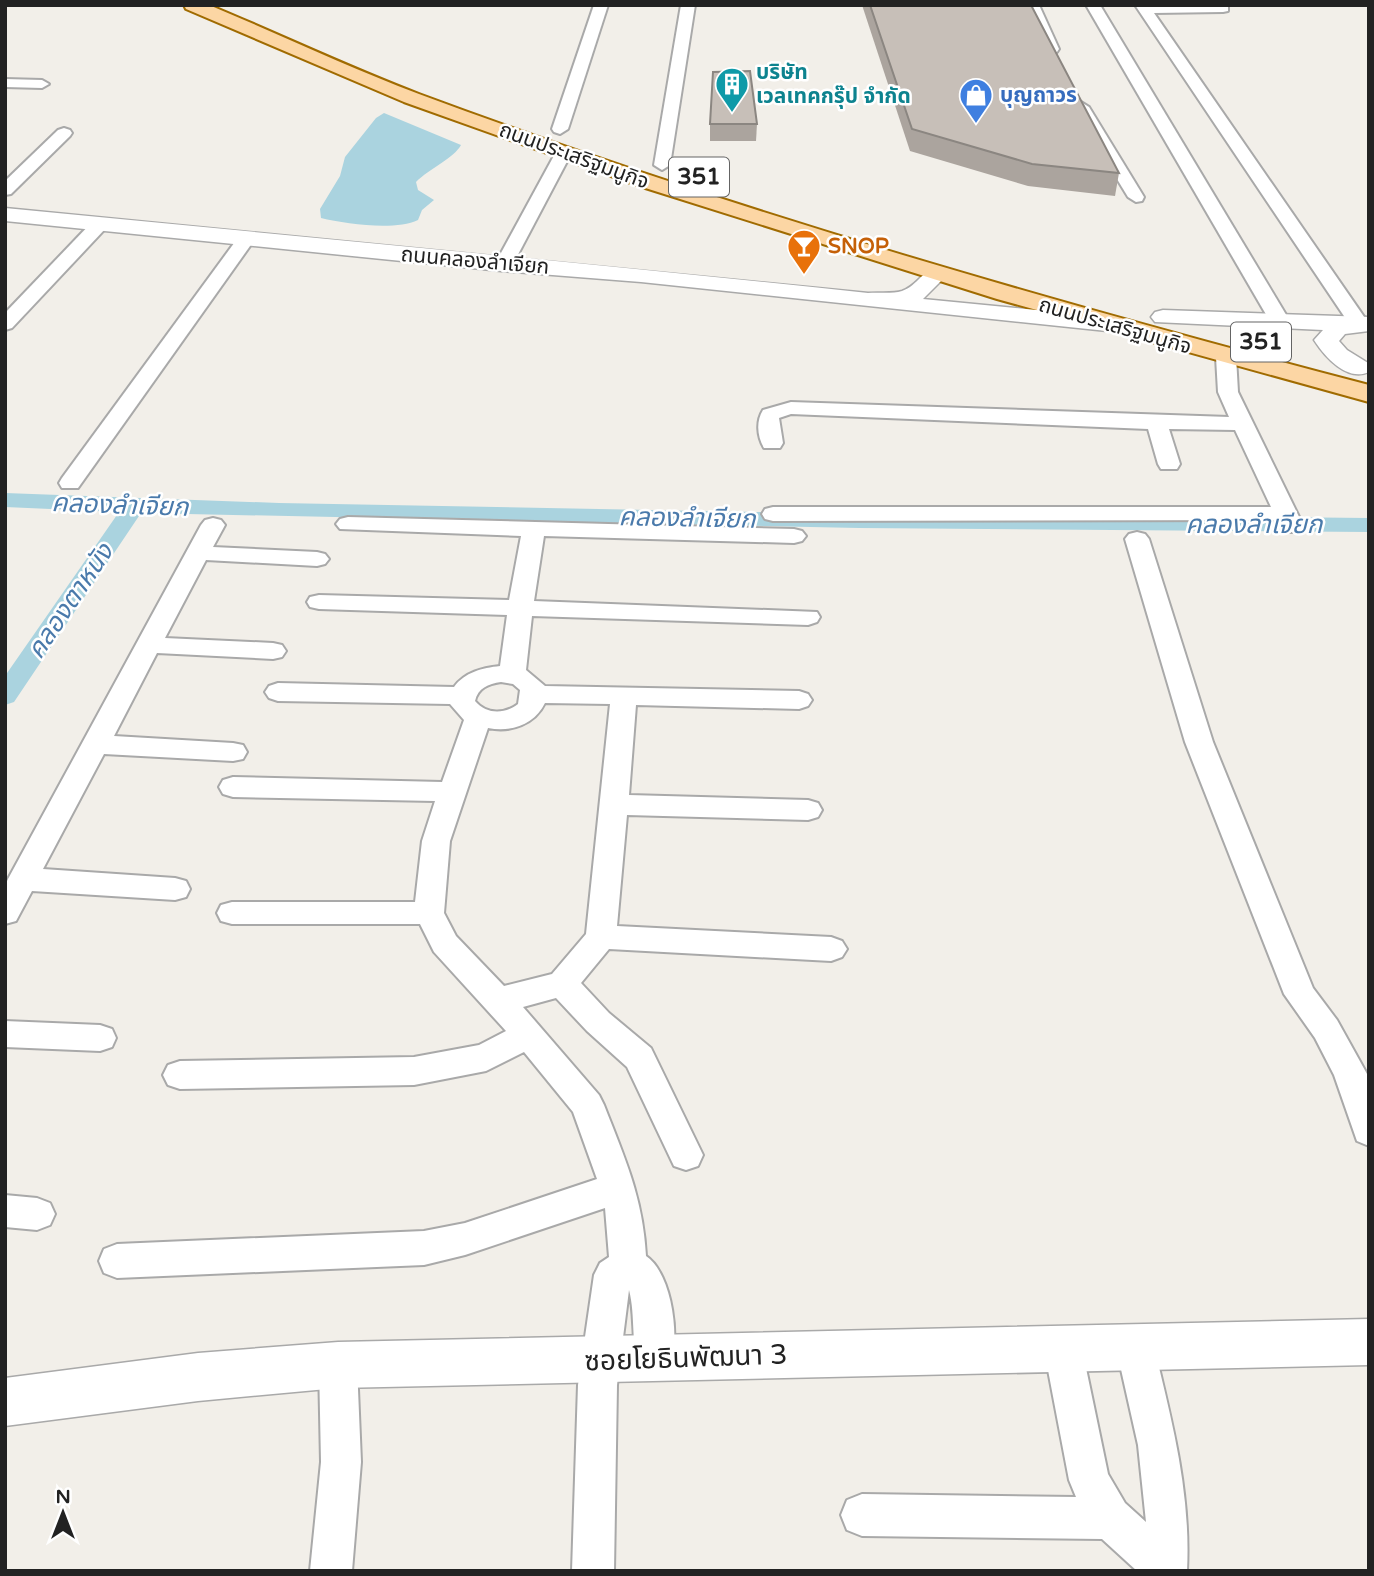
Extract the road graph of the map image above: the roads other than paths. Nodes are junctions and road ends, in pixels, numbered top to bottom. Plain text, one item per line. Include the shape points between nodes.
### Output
1 (193, 5) edge
2 (247, 5) edge
3 (601, 5) edge
4 (688, 5) edge
5 (1032, 5) edge
6 (1093, 5) edge
7 (1144, 7) edge
8 (1223, 8) dead end
9 (1058, 62) edge
10 (5, 83) edge
11 (42, 84) dead end
12 (1073, 93) edge
13 (64, 133) dead end
14 (562, 141) junction
15 (662, 165) junction
16 (5, 190) edge
17 (1136, 197) dead end
18 (5, 214) edge
19 (100, 224) junction
20 (246, 239) junction
21 (504, 264) junction
22 (937, 274) junction
23 (868, 300) junction
24 (1163, 317) junction
25 (1281, 323) junction
26 (5, 324) edge
27 (1107, 324) junction
28 (1364, 324) edge
29 (1226, 357) junction
30 (1366, 377) edge
31 (1157, 423) junction
32 (1245, 424) junction
33 (772, 443) dead end
34 (1169, 464) dead end
35 (70, 482) dead end
36 (773, 514) dead end
37 (348, 524) dead end
38 (213, 525) dead end
39 (534, 530) junction
40 (794, 536) dead end
41 (1137, 538) dead end
42 (198, 553) junction
43 (317, 559) dead end
44 (318, 602) dead end
45 (520, 609) junction
46 (808, 617) dead end
47 (149, 645) junction
48 (273, 651) dead end
49 (512, 675) junction
50 (278, 692) dead end
51 (535, 694) junction
52 (624, 696) junction
53 (799, 700) dead end
54 (470, 707) junction
55 (97, 744) junction
56 (233, 752) dead end
57 (233, 787) dead end
58 (453, 792) junction
59 (613, 805) junction
60 (808, 810) dead end
61 (23, 879) junction
62 (175, 889) dead end
63 (5, 913) edge
64 (232, 913) dead end
65 (429, 913) junction
66 (601, 937) junction
67 (831, 949) dead end
68 (562, 984) junction
69 (497, 1001) junction
70 (5, 1034) edge
71 (529, 1034) junction
72 (100, 1038) dead end
73 (180, 1075) dead end
74 (1369, 1131) edge
75 (686, 1155) dead end
76 (618, 1188) junction
77 (117, 1261) dead end
78 (628, 1265) junction
79 (1369, 1342) edge
80 (1135, 1347) junction
81 (1063, 1349) junction
82 (655, 1359) junction
83 (598, 1361) junction
84 (338, 1365) junction
85 (7, 1411) edge
86 (862, 1515) dead end
87 (1110, 1518) junction
88 (1166, 1569) edge
89 (331, 1571) edge
90 (593, 1571) edge

1 - 14 main road, ถนนประเสริฐมนูกิจ / 351 via 408,96
2 - 14 main road, ถนนประเสริฐมนูกิจ / 351
3 - 14 street
4 - 15 street
5 - 9 street
6 - 25 street
7 - 8 street
7 - 28 street
10 - 11 street
12 - 17 street
13 - 16 street
14 - 15 main road, ถนนประเสริฐมนูกิจ / 351
14 - 21 street
14 - 22 main road, ถนนประเสริฐมนูกิจ / 351 via 662,188
15 - 24 main road, ถนนประเสริฐมนูกิจ / 351 via 912,245
18 - 19 street, ถนนคลองลำเจียก
19 - 20 street, ถนนคลองลำเจียก
19 - 26 street
20 - 21 street, ถนนคลองลำเจียก
20 - 35 street
21 - 23 street, ถนนคลองลำเจียก
22 - 23 street, ถนนคลองลำเจียก via 920,293
22 - 27 main road, ถนนประเสริฐมนูกิจ / 351
23 - 27 street
24 - 25 street
24 - 30 main road, ถนนประเสริฐมนูกิจ / 351
25 - 28 street
27 - 29 main road, ถนนประเสริฐมนูกิจ / 351
28 - 30 street via 1337,329 1326,340
29 - 30 main road, ถนนประเสริฐมนูกิจ / 351
29 - 32 street via 1228,392
31 - 32 street
31 - 33 street via 791,408 770,413
31 - 34 street
32 - 36 street via 1288,519 1238,515
37 - 39 street
38 - 42 street
39 - 40 street
39 - 45 street
41 - 74 street via 1199,742 1300,994 1326,1028 1350,1074
42 - 43 street
42 - 47 street
44 - 45 street
45 - 46 street
45 - 49 street
47 - 48 street
47 - 55 street
49 - 51 street via 528,682
49 - 54 street via 472,682
50 - 54 street
51 - 52 street
51 - 54 street via 535,701 522,715 500,721
52 - 53 street
52 - 59 street
54 - 58 street
55 - 56 street
55 - 61 street
57 - 58 street
58 - 65 street via 436,841
59 - 60 street
59 - 66 street
61 - 62 street
61 - 63 street
64 - 65 street
65 - 69 street via 445,944
66 - 67 street
66 - 68 street
68 - 69 street
68 - 75 street via 639,1058
69 - 71 street
70 - 72 street
71 - 73 street via 485,1057 414,1071
71 - 76 street via 587,1105
76 - 77 street via 465,1239 424,1248
76 - 78 street via 626,1220
78 - 82 street via 643,1275 653,1309
78 - 83 street via 613,1275
79 - 80 street, ซอยโยธินพัฒนา 3
80 - 81 street, ซอยโยธินพัฒนา 3
80 - 88 street via 1157,1445 1168,1532
81 - 82 street, ซอยโยธินพัฒนา 3
81 - 87 street via 1089,1480
82 - 83 street, ซอยโยธินพัฒนา 3
83 - 84 street, ซอยโยธินพัฒนา 3
83 - 90 street
84 - 85 street, ซอยโยธินพัฒนา 3 via 198,1377
84 - 89 street via 341,1462
86 - 87 street
87 - 88 street

